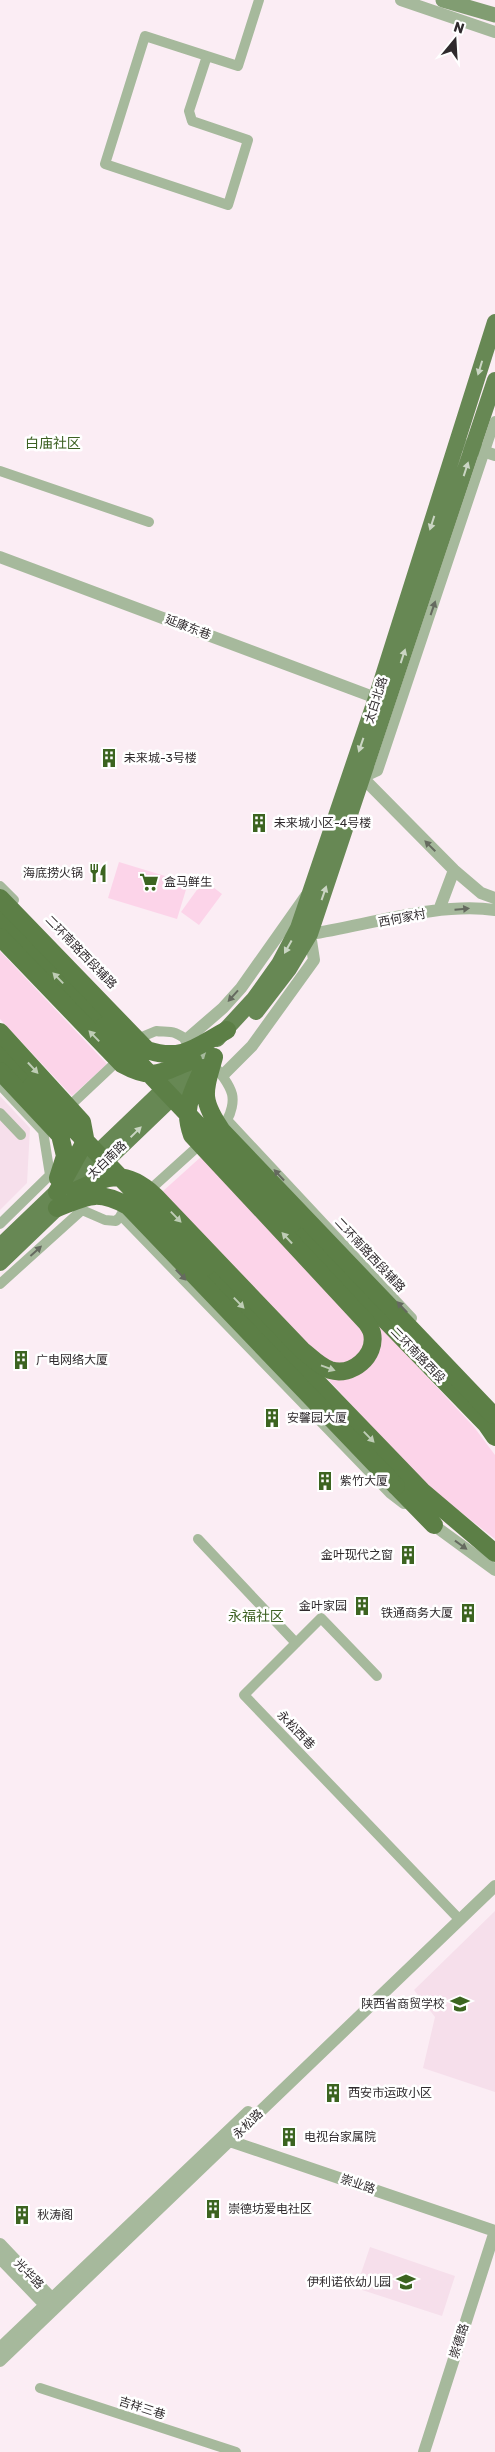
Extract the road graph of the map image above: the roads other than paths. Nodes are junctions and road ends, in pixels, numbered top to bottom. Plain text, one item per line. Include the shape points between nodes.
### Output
1 (259, 0) edge
2 (401, 0) edge
3 (443, 0) edge
4 (484, 0) edge
5 (495, 4) edge
6 (495, 14) edge
7 (495, 32) edge
8 (207, 56) junction
9 (495, 322) edge
10 (495, 380) edge
11 (495, 421) edge
12 (477, 450) edge
13 (0, 471) edge
14 (149, 522) dead end
15 (0, 557) edge
16 (376, 698) junction
17 (363, 778) junction
18 (454, 870) junction
19 (0, 886) edge
20 (314, 886) junction
21 (0, 898) edge
22 (495, 898) edge
23 (439, 910) junction
24 (495, 910) edge
25 (0, 919) edge
26 (310, 934) junction
27 (2, 936) edge
28 (226, 1030) junction
29 (0, 1032) edge
30 (144, 1036) junction
31 (186, 1040) junction
32 (0, 1051) edge
33 (204, 1059) junction
34 (0, 1071) edge
35 (223, 1075) junction
36 (0, 1085) edge
37 (0, 1113) edge
38 (227, 1120) junction
39 (43, 1132) junction
40 (21, 1135) dead end
41 (50, 1175) junction
42 (59, 1198) junction
43 (82, 1210) junction
44 (122, 1215) junction
45 (0, 1224) edge
46 (0, 1246) edge
47 (308, 1260) junction
48 (0, 1263) edge
49 (340, 1274) junction
50 (0, 1284) edge
51 (354, 1308) junction
52 (271, 1316) junction
53 (274, 1340) junction
54 (302, 1350) junction
55 (493, 1420) edge
56 (434, 1525) junction
57 (198, 1538) dead end
58 (495, 1553) edge
59 (495, 1570) edge
60 (296, 1643) junction
61 (377, 1676) dead end
62 (495, 1875) edge
63 (495, 1886) edge
64 (457, 1917) junction
65 (226, 2140) junction
66 (495, 2231) edge
67 (0, 2244) edge
68 (0, 2258) edge
69 (52, 2305) junction
70 (0, 2348) edge
71 (0, 2362) edge
72 (40, 2388) dead end
73 (236, 2452) edge
74 (424, 2452) edge

1 - 8 street via 238,66
2 - 7 street
3 - 6 main road
4 - 5 main road
8 - 8 street via 145,36 105,164 228,205 248,140 192,121 189,111
9 -> 12 main road, 太白北路
10 - 12 main road, 太白北路
11 - 12 street
12 -> 16 main road, 太白北路
17 -> 12 main road, 太白北路
13 - 14 street
15 - 16 street, 延康东巷
16 -> 20 main road, 太白北路
18 -> 17 street
26 -> 17 main road, 太白北路
18 - 22 street via 481,893
18 - 23 street
19 - 30 street, 二环南路西段辅路
20 -> 28 main road, 太白北路 via 298,928 279,964
20 -> 31 street via 241,988
21 - 28 highway, bridge via 147,1050 174,1056
23 -> 24 street, 西何家村
23 - 26 street, 西何家村
49 -> 25 highway, 二环南路西段, bridge
26 - 33 main road, 太白北路 via 274,991
26 - 35 street via 314,960 252,1046
33 -> 27 highway, bridge via 157,1075 122,1064
28 - 33 main road, 太白北路
29 -> 42 highway, bridge via 82,1122 85,1138
30 - 31 street via 156,1031 174,1033
30 - 39 street
31 - 35 street
32 -> 53 highway, bridge
33 - 42 main road, 太白南路, bridge
47 -> 33 highway, bridge via 192,1135 187,1110
33 - 55 highway, bridge via 207,1107 222,1131
34 - 42 highway, bridge via 60,1135 64,1163
35 - 38 street via 233,1096
36 - 39 street
37 - 40 street
38 - 44 street
55 -> 38 street, 二环南路西段辅路
39 - 41 street
41 - 43 street
41 - 45 street
42 - 46 main road, 太白南路, bridge
42 - 48 main road, 太白南路, bridge
42 -> 52 highway, bridge via 116,1177 134,1179
42 - 56 highway, bridge via 97,1194 128,1206
43 - 44 street via 105,1220 116,1221
50 -> 43 street
44 -> 56 street via 391,1493
47 - 49 highway
47 - 51 highway, bridge
49 - 51 highway
49 - 55 highway, 二环南路西段
54 -> 51 highway, bridge via 332,1371 351,1370 363,1362 370,1351 372,1333
52 - 53 highway
52 - 54 highway, bridge
53 - 54 highway
53 -> 58 highway via 422,1491
56 -> 59 street
57 - 60 street
60 - 61 street, 永松西巷 via 321,1618
60 - 64 street, 永松西巷 via 244,1694
62 - 64 street, 永松路
63 - 64 street, 永松路
64 - 65 street, 永松路
65 - 66 street, 崇业路
65 - 69 street, 永松路
66 - 74 street, 崇德路
67 - 69 street, 光华路
68 - 69 street, 光华路
69 - 70 street, 永松路
69 - 71 street, 永松路
72 - 73 street, 吉祥三巷

